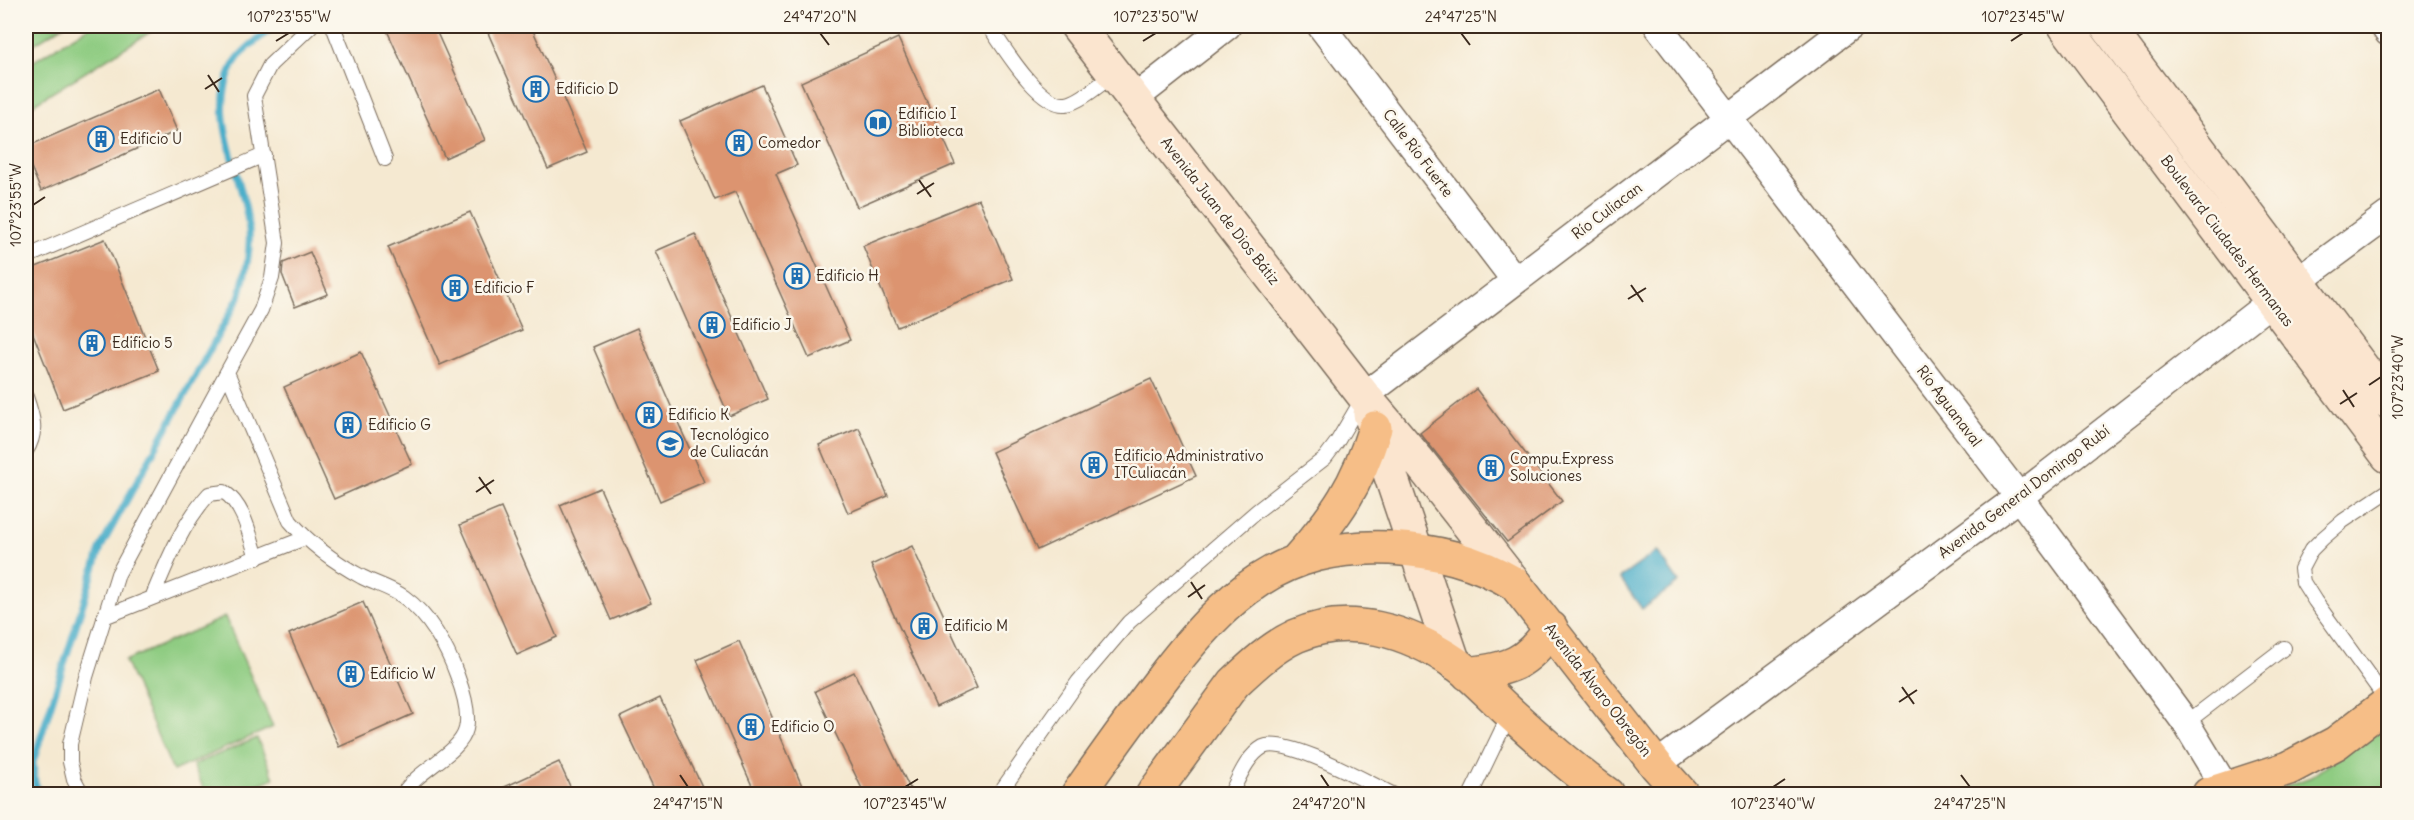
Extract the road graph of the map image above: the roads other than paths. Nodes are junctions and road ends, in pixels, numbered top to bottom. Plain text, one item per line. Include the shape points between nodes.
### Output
1 (311, 26) edge
2 (333, 26) edge
3 (989, 26) edge
4 (1077, 26) edge
5 (1227, 26) edge
6 (1322, 26) edge
7 (1658, 26) edge
8 (1850, 26) edge
9 (2065, 26) edge
10 (2107, 26) edge
11 (2384, 26) edge
12 (2388, 32) edge
13 (1124, 86) junction
14 (1729, 119) junction
15 (258, 157) junction
16 (385, 159) dead end
17 (2388, 215) edge
18 (26, 257) edge
19 (1515, 280) junction
20 (2298, 281) junction
21 (2272, 301) junction
22 (227, 372) junction
23 (1364, 396) junction
24 (26, 397) edge
25 (2388, 402) edge
26 (1376, 428) junction
27 (26, 451) edge
28 (2388, 456) edge
29 (2388, 491) edge
30 (2019, 497) junction
31 (305, 538) junction
32 (1415, 550) junction
33 (257, 558) junction
34 (1297, 560) junction
35 (1515, 584) junction
36 (152, 598) junction
37 (104, 617) junction
38 (1551, 628) junction
39 (2284, 648) dead end
40 (1461, 669) junction
41 (2388, 703) edge
42 (1510, 713) junction
43 (2186, 723) junction
44 (1656, 765) junction
45 (2221, 793) edge
46 (1232, 794) edge
47 (1604, 794) edge
48 (82, 795) edge
49 (403, 795) edge
50 (999, 795) edge
51 (1078, 795) edge
52 (1153, 795) edge
53 (1392, 795) edge
54 (1471, 795) edge
55 (1682, 795) edge

1 - 15 lane via 270,65 254,96
2 - 16 lane
3 - 13 lane via 1046,98 1064,105
4 - 13 main road, Avenida Juan de Dios Bátiz
5 - 13 street
6 - 19 street, Calle Río Fuerte
7 - 14 street, Río Aguanaval
8 - 14 street, Río Culiacan
9 - 21 main road, Boulevard Ciudades Hermanas
10 - 20 main road
11 - 12 street
13 - 23 main road, Avenida Juan de Dios Bátiz
14 - 19 street, Río Culiacan
14 - 30 street, Río Aguanaval
15 - 18 lane
15 - 22 lane via 277,243 272,278 261,310
17 - 20 street, Avenida General Domingo Rubí
19 - 23 street, Río Culiacan
20 - 21 street, Avenida General Domingo Rubí
20 - 25 main road
21 - 28 main road, Boulevard Ciudades Hermanas
21 - 30 street, Avenida General Domingo Rubí
22 - 31 lane via 290,521
22 - 37 lane via 118,574
23 - 26 main road, Avenida Juan de Dios Bátiz
23 - 35 main road, Avenida Juan de Dios Bátiz
23 - 50 lane via 1325,458 1129,622 1078,682
24 - 27 lane via 34,425
26 - 32 main road, Avenida Juan de Dios Bátiz
26 - 34 main road via 1364,465 1346,499
29 - 41 lane via 2322,539 2301,569 2303,582 2315,601
30 - 43 street, Río Aguanaval
30 - 44 street, Avenida General Domingo Rubí
31 - 33 lane
31 - 49 lane via 363,578 405,598 440,639 456,671 466,729 459,743 421,772
32 - 34 main road via 1348,549
32 - 35 main road via 1474,562
32 - 40 main road, Avenida Juan de Dios Bátiz
33 - 36 lane
33 - 36 lane via 232,497 224,492 209,494 188,522
34 - 51 main road via 1238,594 1197,634 1122,730
35 - 38 main road, Avenida Álvaro Obregón
36 - 37 lane
37 - 48 lane via 70,744 72,771
38 - 40 main road via 1537,649 1520,661 1500,669
38 - 44 main road, Avenida Álvaro Obregón
39 - 43 lane
40 - 42 main road
40 - 52 main road via 1406,638 1378,628 1326,626 1295,636 1234,683
41 - 45 main road via 2327,748 2289,768
42 - 47 main road
42 - 54 lane
43 - 45 street, Río Aguanaval
44 - 55 main road, Avenida Álvaro Obregón
46 - 53 lane via 1255,753 1275,744 1296,749

